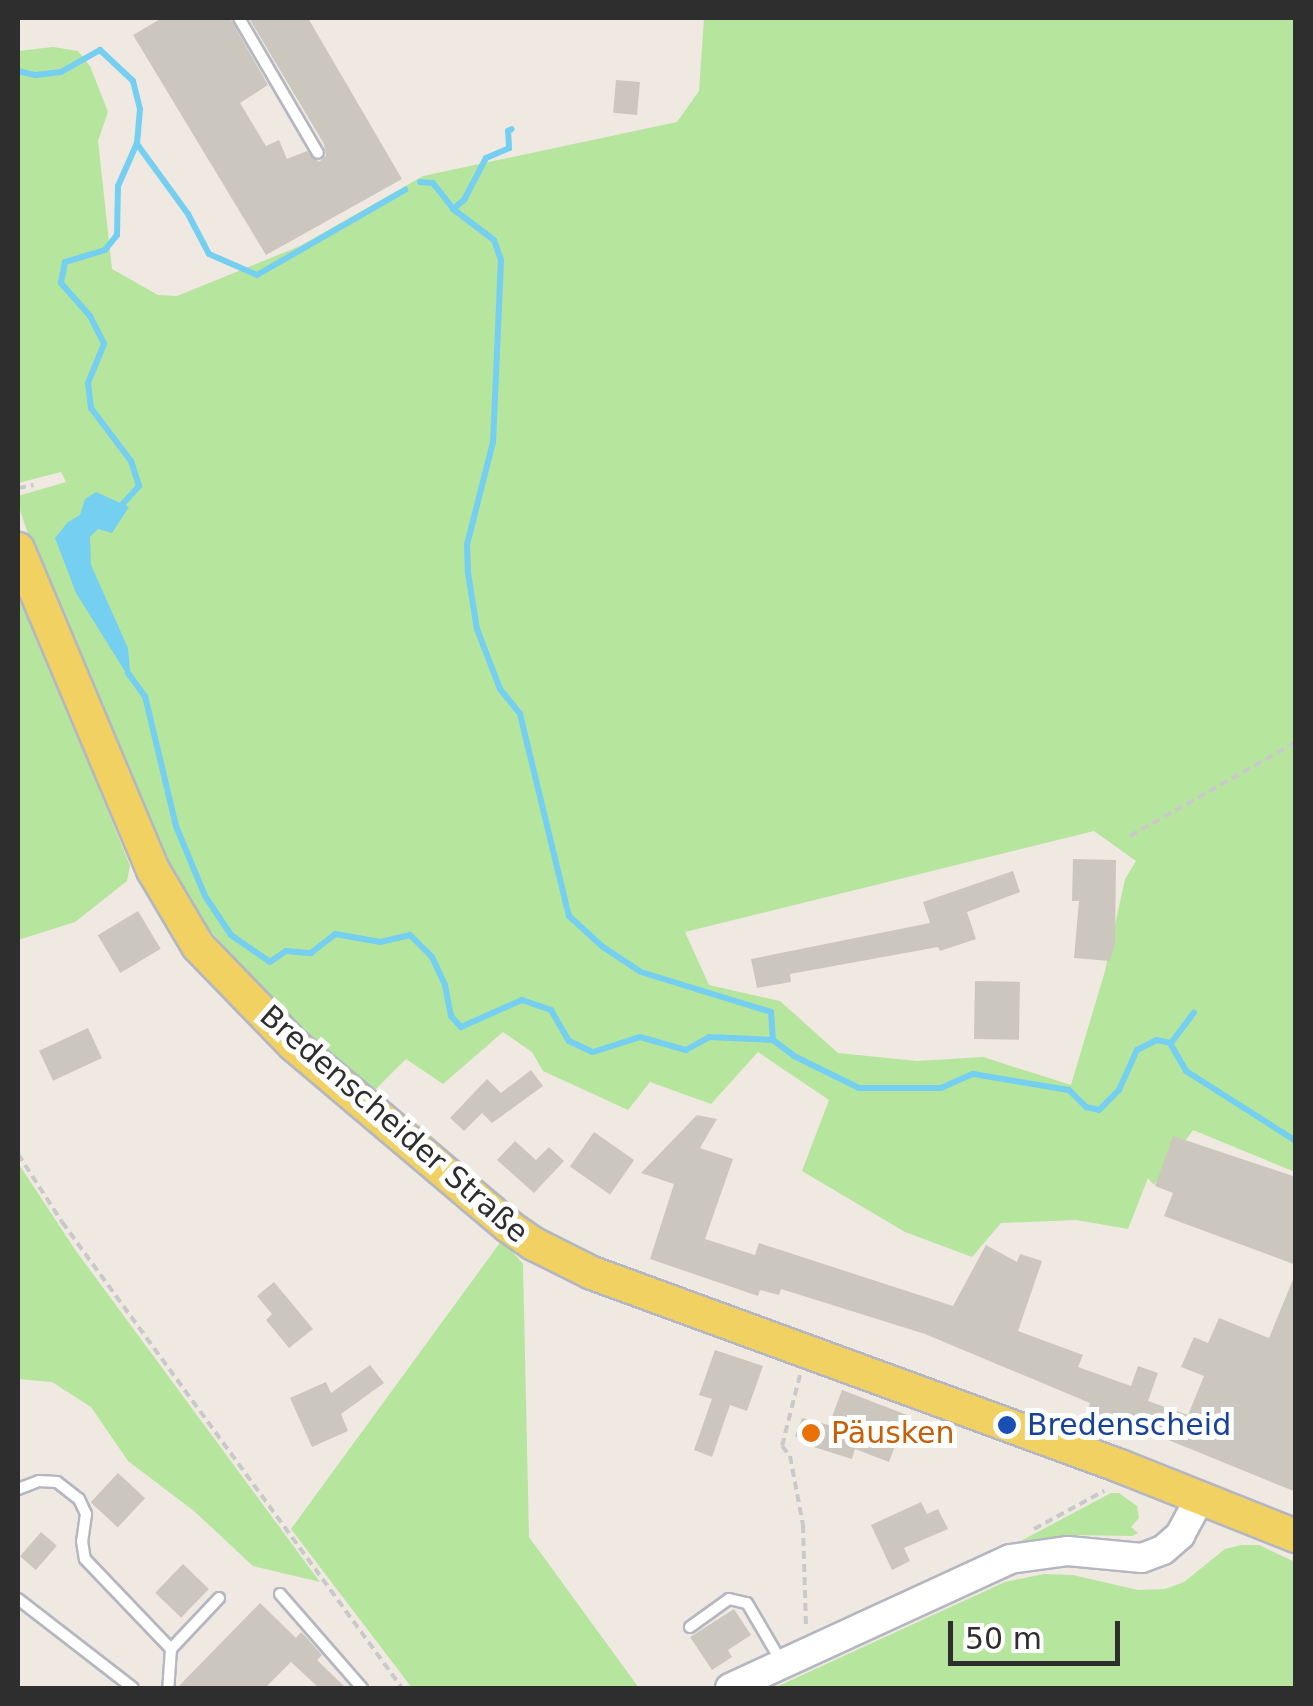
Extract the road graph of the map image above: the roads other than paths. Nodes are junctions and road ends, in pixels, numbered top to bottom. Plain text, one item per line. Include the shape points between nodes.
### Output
1 (239, 18) edge
2 (318, 153) dead end
3 (18, 550) edge
4 (18, 1489) edge
5 (1200, 1498) junction
6 (1296, 1536) edge
7 (280, 1594) dead end
8 (219, 1598) dead end
9 (18, 1599) edge
10 (690, 1627) dead end
11 (171, 1649) junction
12 (795, 1658) junction
13 (133, 1688) edge
14 (168, 1688) edge
15 (362, 1688) edge
16 (730, 1688) edge

1 - 2 lane
3 - 5 main road, Bredenscheider Straße via 154,870 198,946 294,1045 534,1244 592,1273
4 - 11 lane via 57,1482 80,1500 85,1559
5 - 6 main road, Bredenscheider Straße
5 - 12 main road via 1180,1536 1163,1550 1142,1558 1068,1552 1010,1559
7 - 15 lane
8 - 11 lane
9 - 13 lane
10 - 12 lane via 729,1599 747,1603
11 - 14 lane
12 - 16 main road

